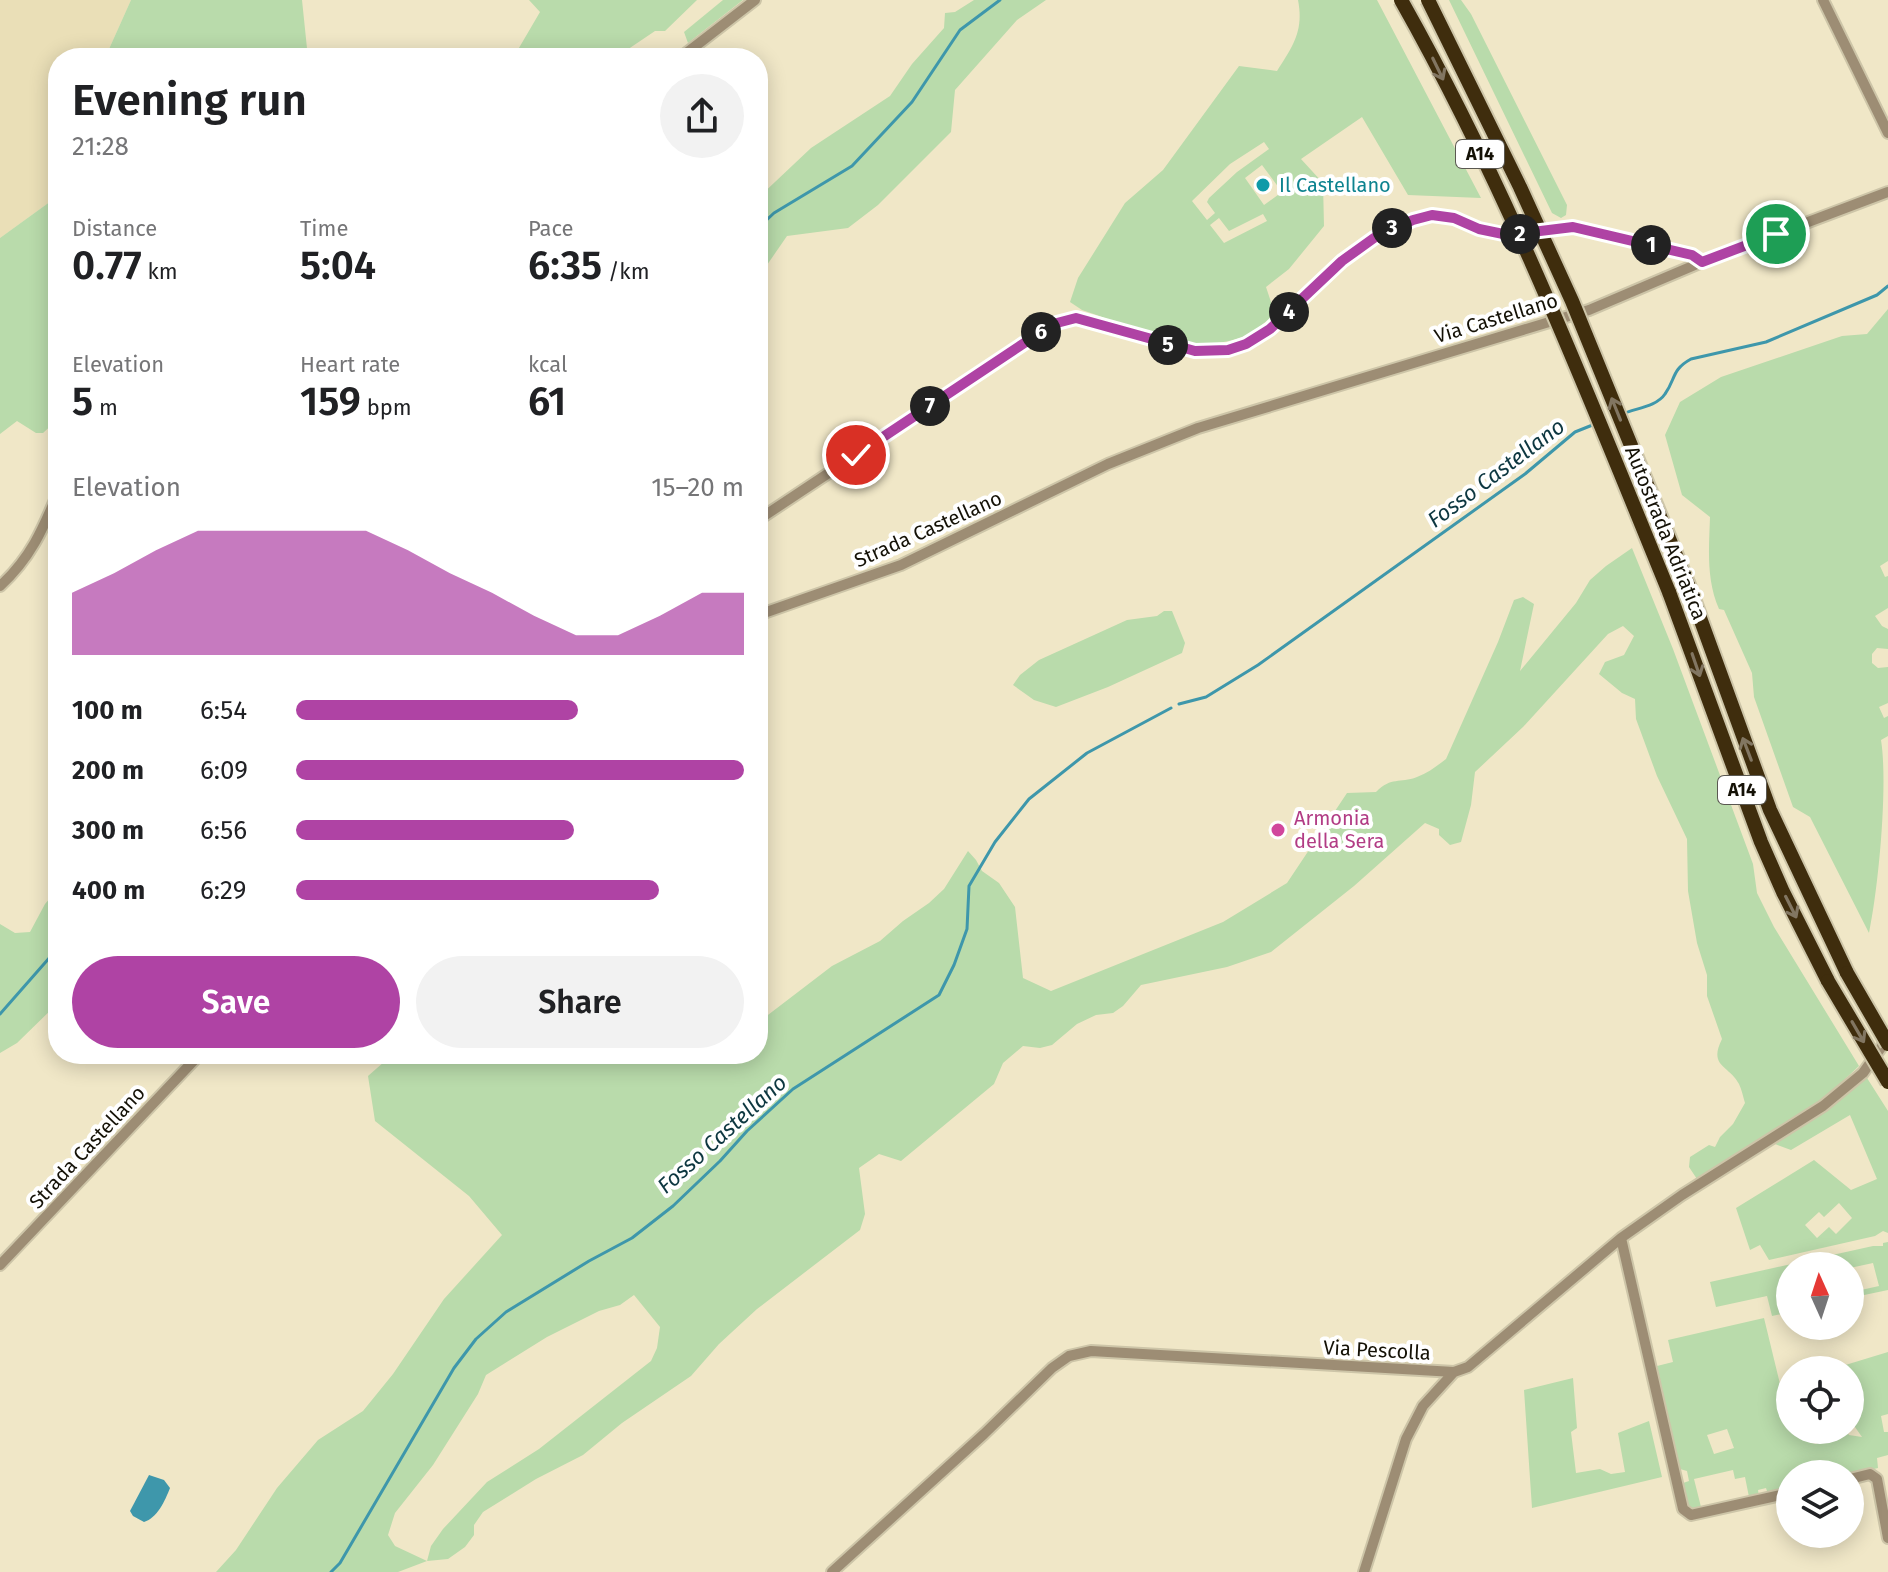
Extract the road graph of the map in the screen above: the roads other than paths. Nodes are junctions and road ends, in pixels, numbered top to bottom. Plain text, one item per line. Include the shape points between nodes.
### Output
1 (755, 0) edge
2 (1401, 0) edge
3 (1428, 0) edge
4 (1823, 0) edge
5 (693, 48) edge
6 (1888, 133) edge
7 (1888, 192) edge
8 (1702, 262) junction
9 (1108, 464) joint
10 (768, 513) edge
11 (48, 517) edge
12 (0, 586) edge
13 (768, 612) edge
14 (1888, 1041) edge
15 (191, 1064) edge
16 (1888, 1082) edge
17 (1621, 1238) junction
18 (0, 1265) edge
19 (1454, 1372) junction
20 (1864, 1476) edge
21 (1776, 1496) edge
22 (1888, 1538) edge
23 (836, 1571) edge
24 (1364, 1572) edge

1 - 5 street
2 -> 16 highway, Autostrada Adriatica / A14, bridge via 1554,309 1783,892
14 -> 3 highway, Autostrada Adriatica / A14, bridge via 1817,916 1770,810 1688,585 1572,301
4 - 6 street
7 - 8 street, Via Castellano
8 - 9 street, Via Castellano via 1589,310 1198,428
8 - 10 street via 1588,229 1508,235 1454,218 1432,215 1413,220 1374,238 1270,329 1228,350 1195,351 1076,318 1053,324
9 - 13 street, Strada Castellano via 901,565
11 - 12 street via 37,543
14 - 17 street, Via Pescolla via 1863,1073 1823,1106
15 - 18 street, Strada Castellano
17 - 19 street, Via Pescolla via 1474,1364
17 - 21 street via 1683,1509 1691,1515
19 - 23 street, Via Pescolla via 1091,1351 1069,1356
19 - 24 street via 1423,1406 1406,1439
20 - 22 street via 1877,1479

